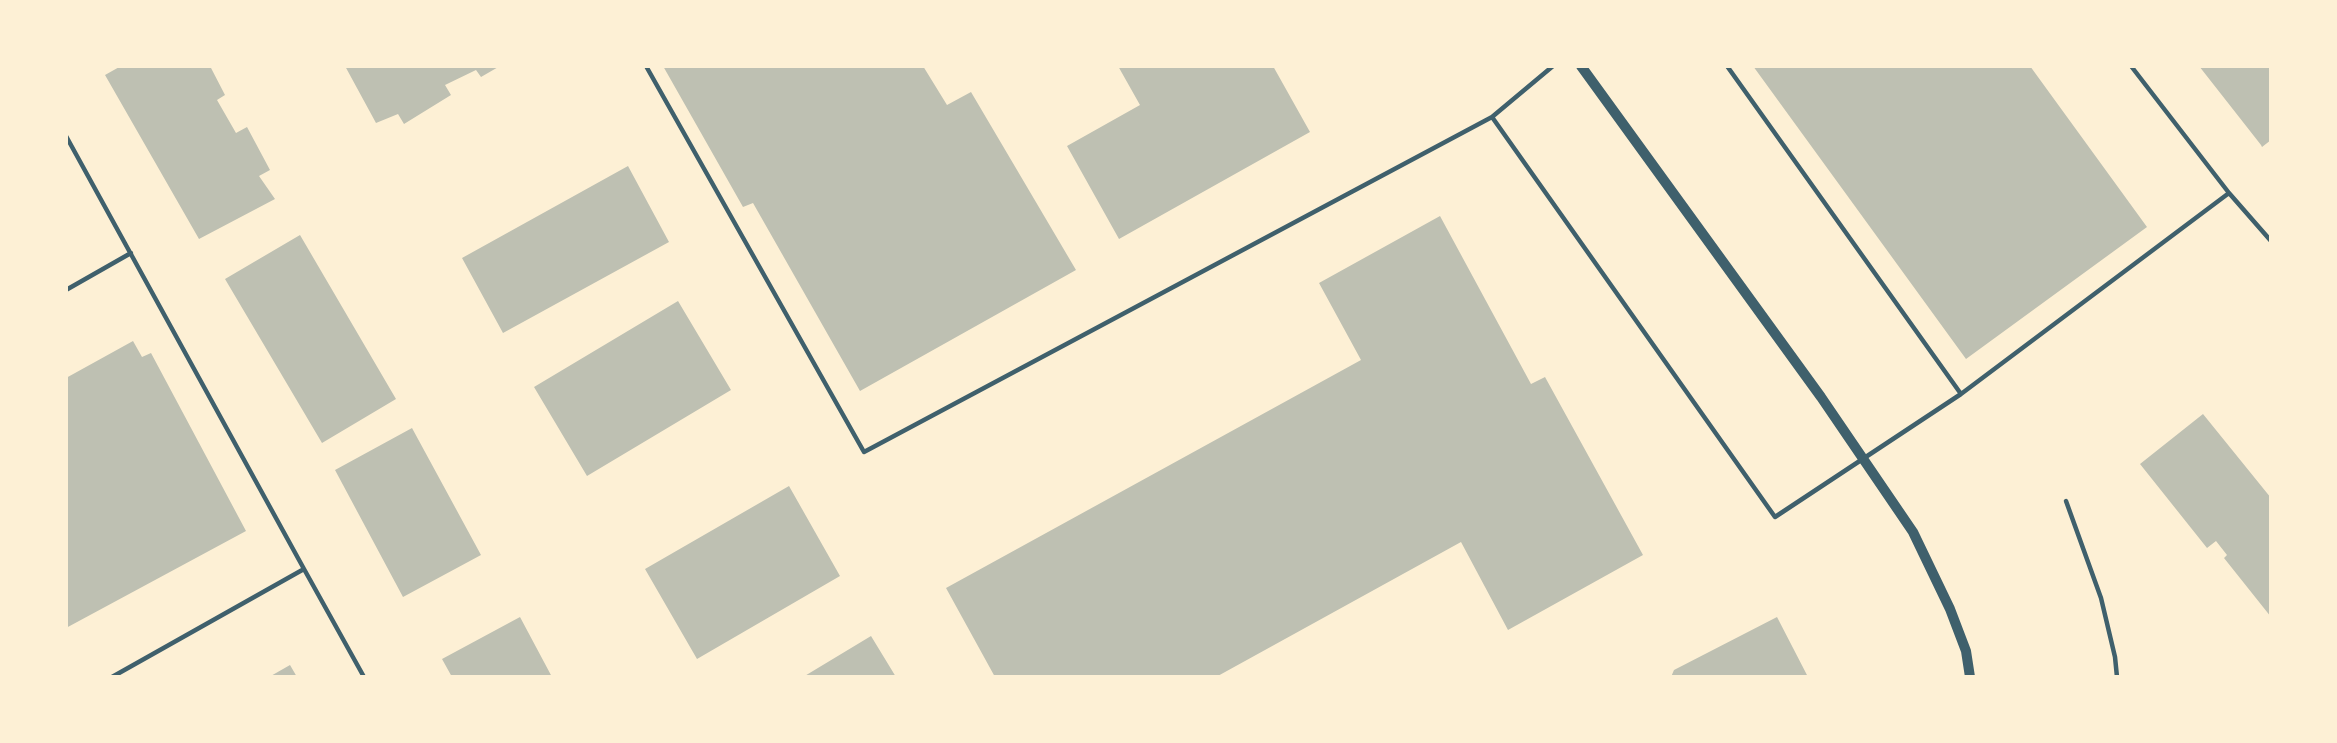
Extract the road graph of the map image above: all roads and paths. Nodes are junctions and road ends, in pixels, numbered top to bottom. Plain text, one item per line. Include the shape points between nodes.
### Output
1 (646, 66) edge
2 (1553, 66) edge
3 (1581, 66) edge
4 (1727, 66) edge
5 (2131, 66) edge
6 (1492, 117) junction
7 (66, 136) edge
8 (2229, 193) junction
9 (2271, 242) edge
10 (131, 254) junction
11 (66, 290) edge
12 (1961, 394) junction
13 (1864, 460) junction
14 (2066, 501) dead end
15 (304, 569) junction
16 (112, 677) edge
17 (364, 677) edge
18 (1970, 677) edge
19 (2117, 677) edge

1 - 6 lane via 864,452
2 - 6 lane
3 - 13 street
4 - 12 lane
5 - 8 lane
6 - 13 lane via 1775,517
7 - 10 lane
8 - 9 lane
8 - 12 lane
10 - 11 lane
10 - 15 lane
12 - 13 lane
13 - 18 street via 1913,532 1950,609 1966,651
14 - 19 lane via 2101,598
15 - 16 lane
15 - 17 lane

